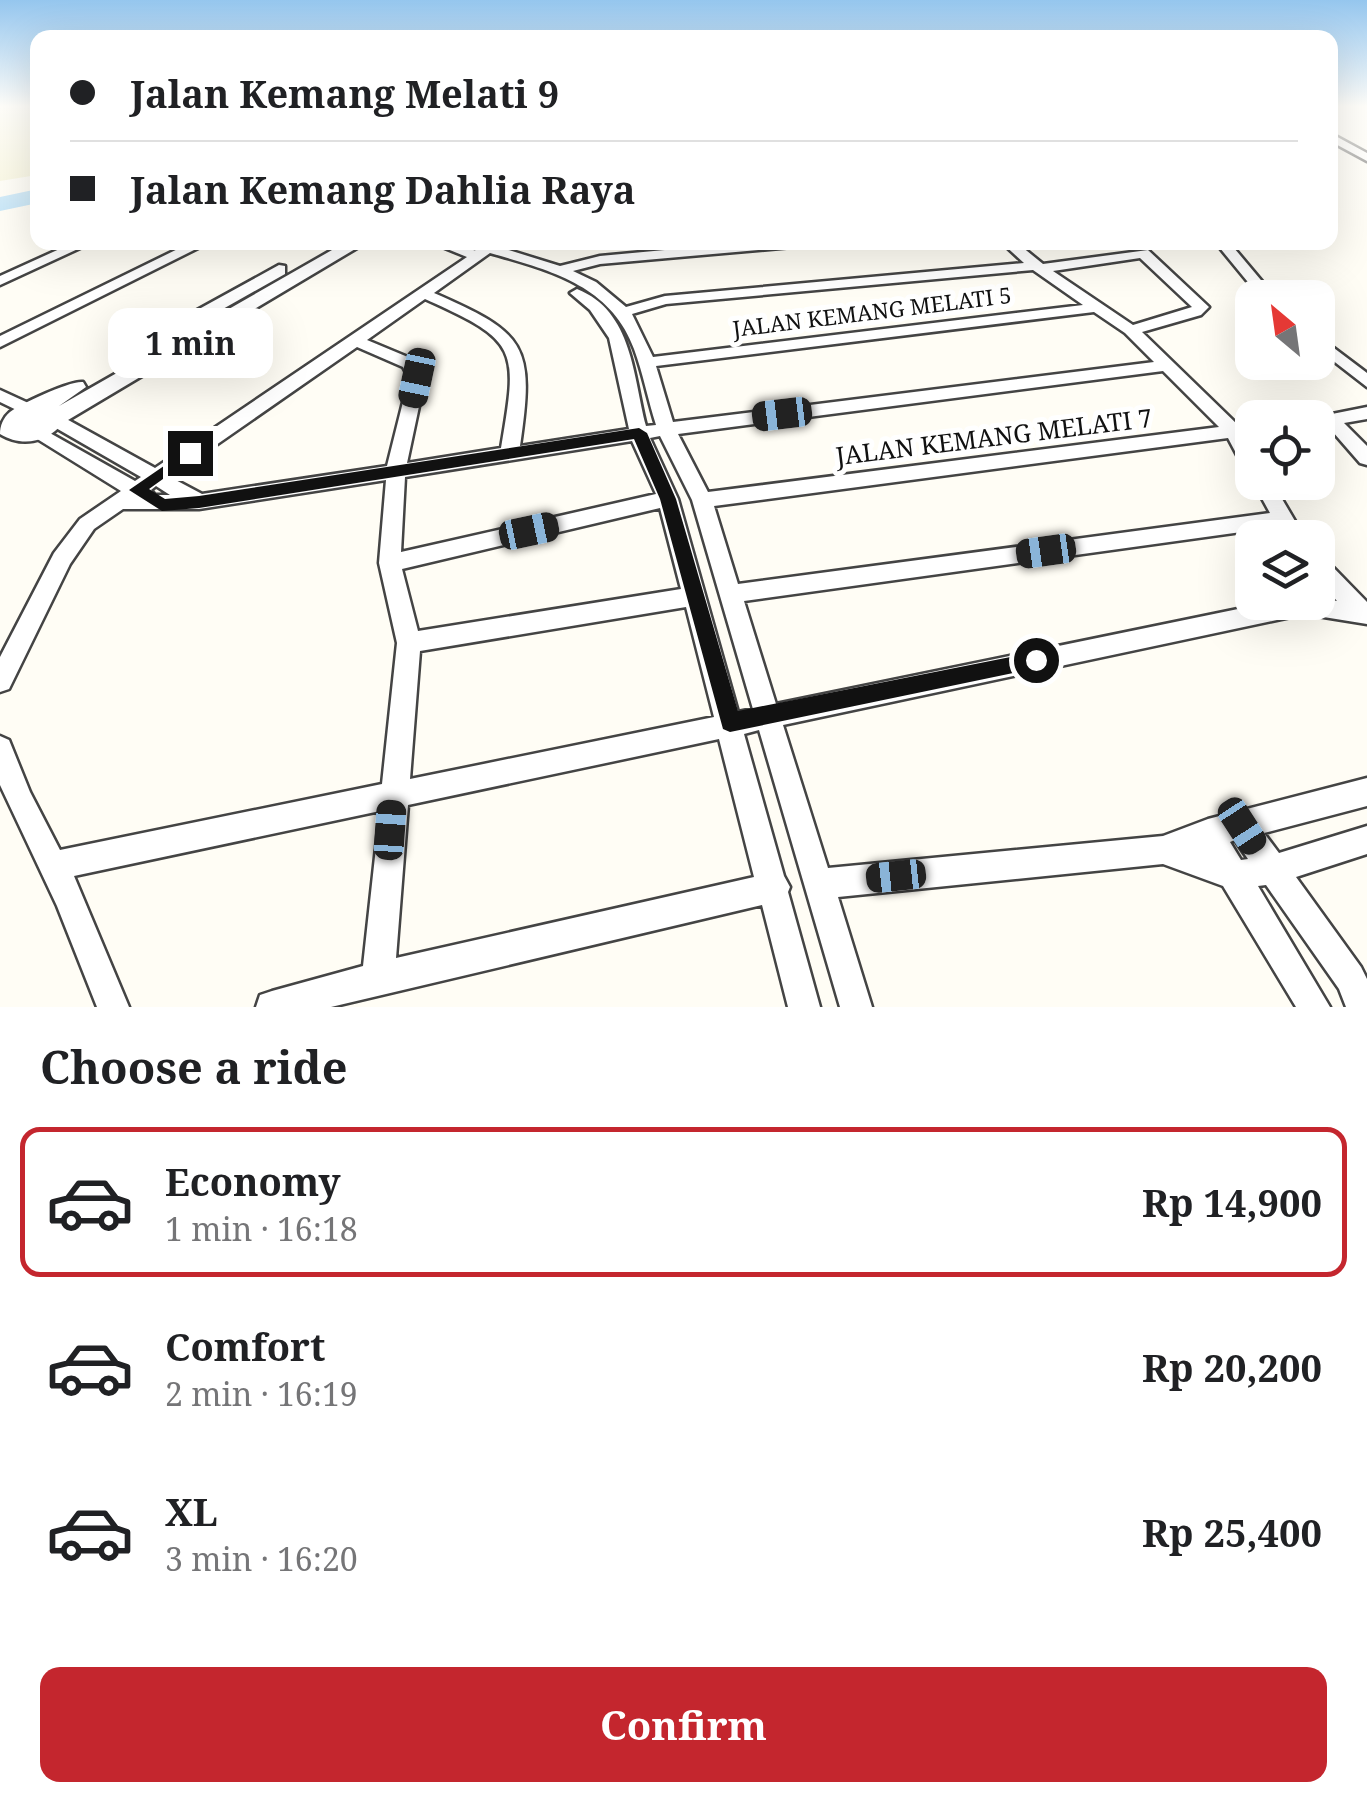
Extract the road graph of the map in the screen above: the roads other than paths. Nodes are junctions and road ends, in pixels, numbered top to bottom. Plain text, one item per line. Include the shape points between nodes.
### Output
1 (1338, 154) edge
2 (1364, 156) edge
3 (70, 250) edge
4 (188, 250) edge
5 (316, 250) edge
6 (344, 250) edge
7 (480, 250) edge
8 (487, 250) edge
9 (490, 250) edge
10 (713, 250) edge
11 (1017, 250) edge
12 (1228, 250) edge
13 (1038, 268) junction
14 (558, 271) junction
15 (1254, 280) edge
16 (0, 282) edge
17 (423, 293) junction
18 (1100, 307) junction
19 (624, 312) junction
20 (1131, 330) junction
21 (354, 340) junction
22 (0, 342) edge
23 (1335, 356) edge
24 (650, 362) junction
25 (1164, 366) junction
26 (1367, 382) edge
27 (0, 396) edge
28 (1367, 412) edge
29 (26, 422) edge
30 (666, 429) junction
31 (1234, 431) joint
32 (639, 433) junction
33 (0, 450) edge
34 (509, 456) junction
35 (1367, 458) edge
36 (396, 470) junction
37 (157, 476) junction
38 (136, 490) junction
39 (668, 499) junction
40 (702, 500) junction
41 (116, 502) junction
42 (199, 502) junction
43 (162, 505) junction
44 (1235, 534) edge
45 (390, 563) junction
46 (1335, 584) edge
47 (729, 594) junction
48 (695, 596) junction
49 (1365, 616) edge
50 (409, 643) junction
51 (0, 681) edge
52 (766, 716) junction
53 (730, 722) junction
54 (0, 749) edge
55 (392, 792) junction
56 (1367, 792) edge
57 (1242, 826) junction
58 (1208, 833) junction
59 (1367, 840) edge
60 (1163, 850) junction
61 (53, 866) junction
62 (1271, 870) junction
63 (1235, 875) junction
64 (820, 884) junction
65 (774, 887) junction
66 (378, 978) junction
67 (1316, 1006) edge
68 (113, 1007) edge
69 (272, 1007) edge
70 (804, 1007) edge
71 (856, 1007) edge
72 (1363, 1007) edge

1 - 2 street
3 - 16 street
4 - 22 street
5 - 29 street
6 - 29 street
7 - 17 street
8 - 32 street via 571,288 609,318 626,358
9 - 14 street
10 - 14 street via 600,260
11 - 13 street
12 - 15 street
13 - 18 street
13 - 19 street via 665,300
13 - 20 street via 1143,253 1201,307
14 - 19 street
17 - 21 street
17 - 34 street via 496,328 514,351 519,373
18 - 20 street
18 - 24 street, JALAN KEMANG MELATI 5
19 - 24 street
20 - 25 street
21 - 36 street via 409,364 417,378
21 - 37 street
23 - 26 street
24 - 30 street
25 - 30 street
25 - 31 street
27 - 29 street
28 - 35 street via 1334,424
29 - 33 street
29 - 37 street
29 - 38 street
30 - 32 street
30 - 40 street
31 - 40 street, JALAN KEMANG MELATI 7
32 - 34 street
32 - 39 street
34 - 36 street
36 - 42 street
36 - 45 street
37 - 38 street
37 - 42 street
38 - 41 street
38 - 43 street
39 - 45 street
39 - 48 street
40 - 47 street
41 - 43 street
41 - 51 street via 72,540
42 - 43 street
44 - 47 street
45 - 50 street
46 - 49 street
47 - 52 street
48 - 50 street
48 - 53 street
49 - 52 street via 1305,605
50 - 55 street
52 - 53 street
52 - 64 street
53 - 55 street
53 - 65 street
54 - 61 street
55 - 61 street
55 - 66 street
56 - 57 street
57 - 58 street
57 - 62 street
58 - 60 street
58 - 63 street
59 - 62 street
60 - 63 street
60 - 64 street
61 - 68 street
62 - 63 street
62 - 72 street via 1350,978
63 - 67 street
64 - 71 street
65 - 66 street
65 - 70 street
66 - 69 street

